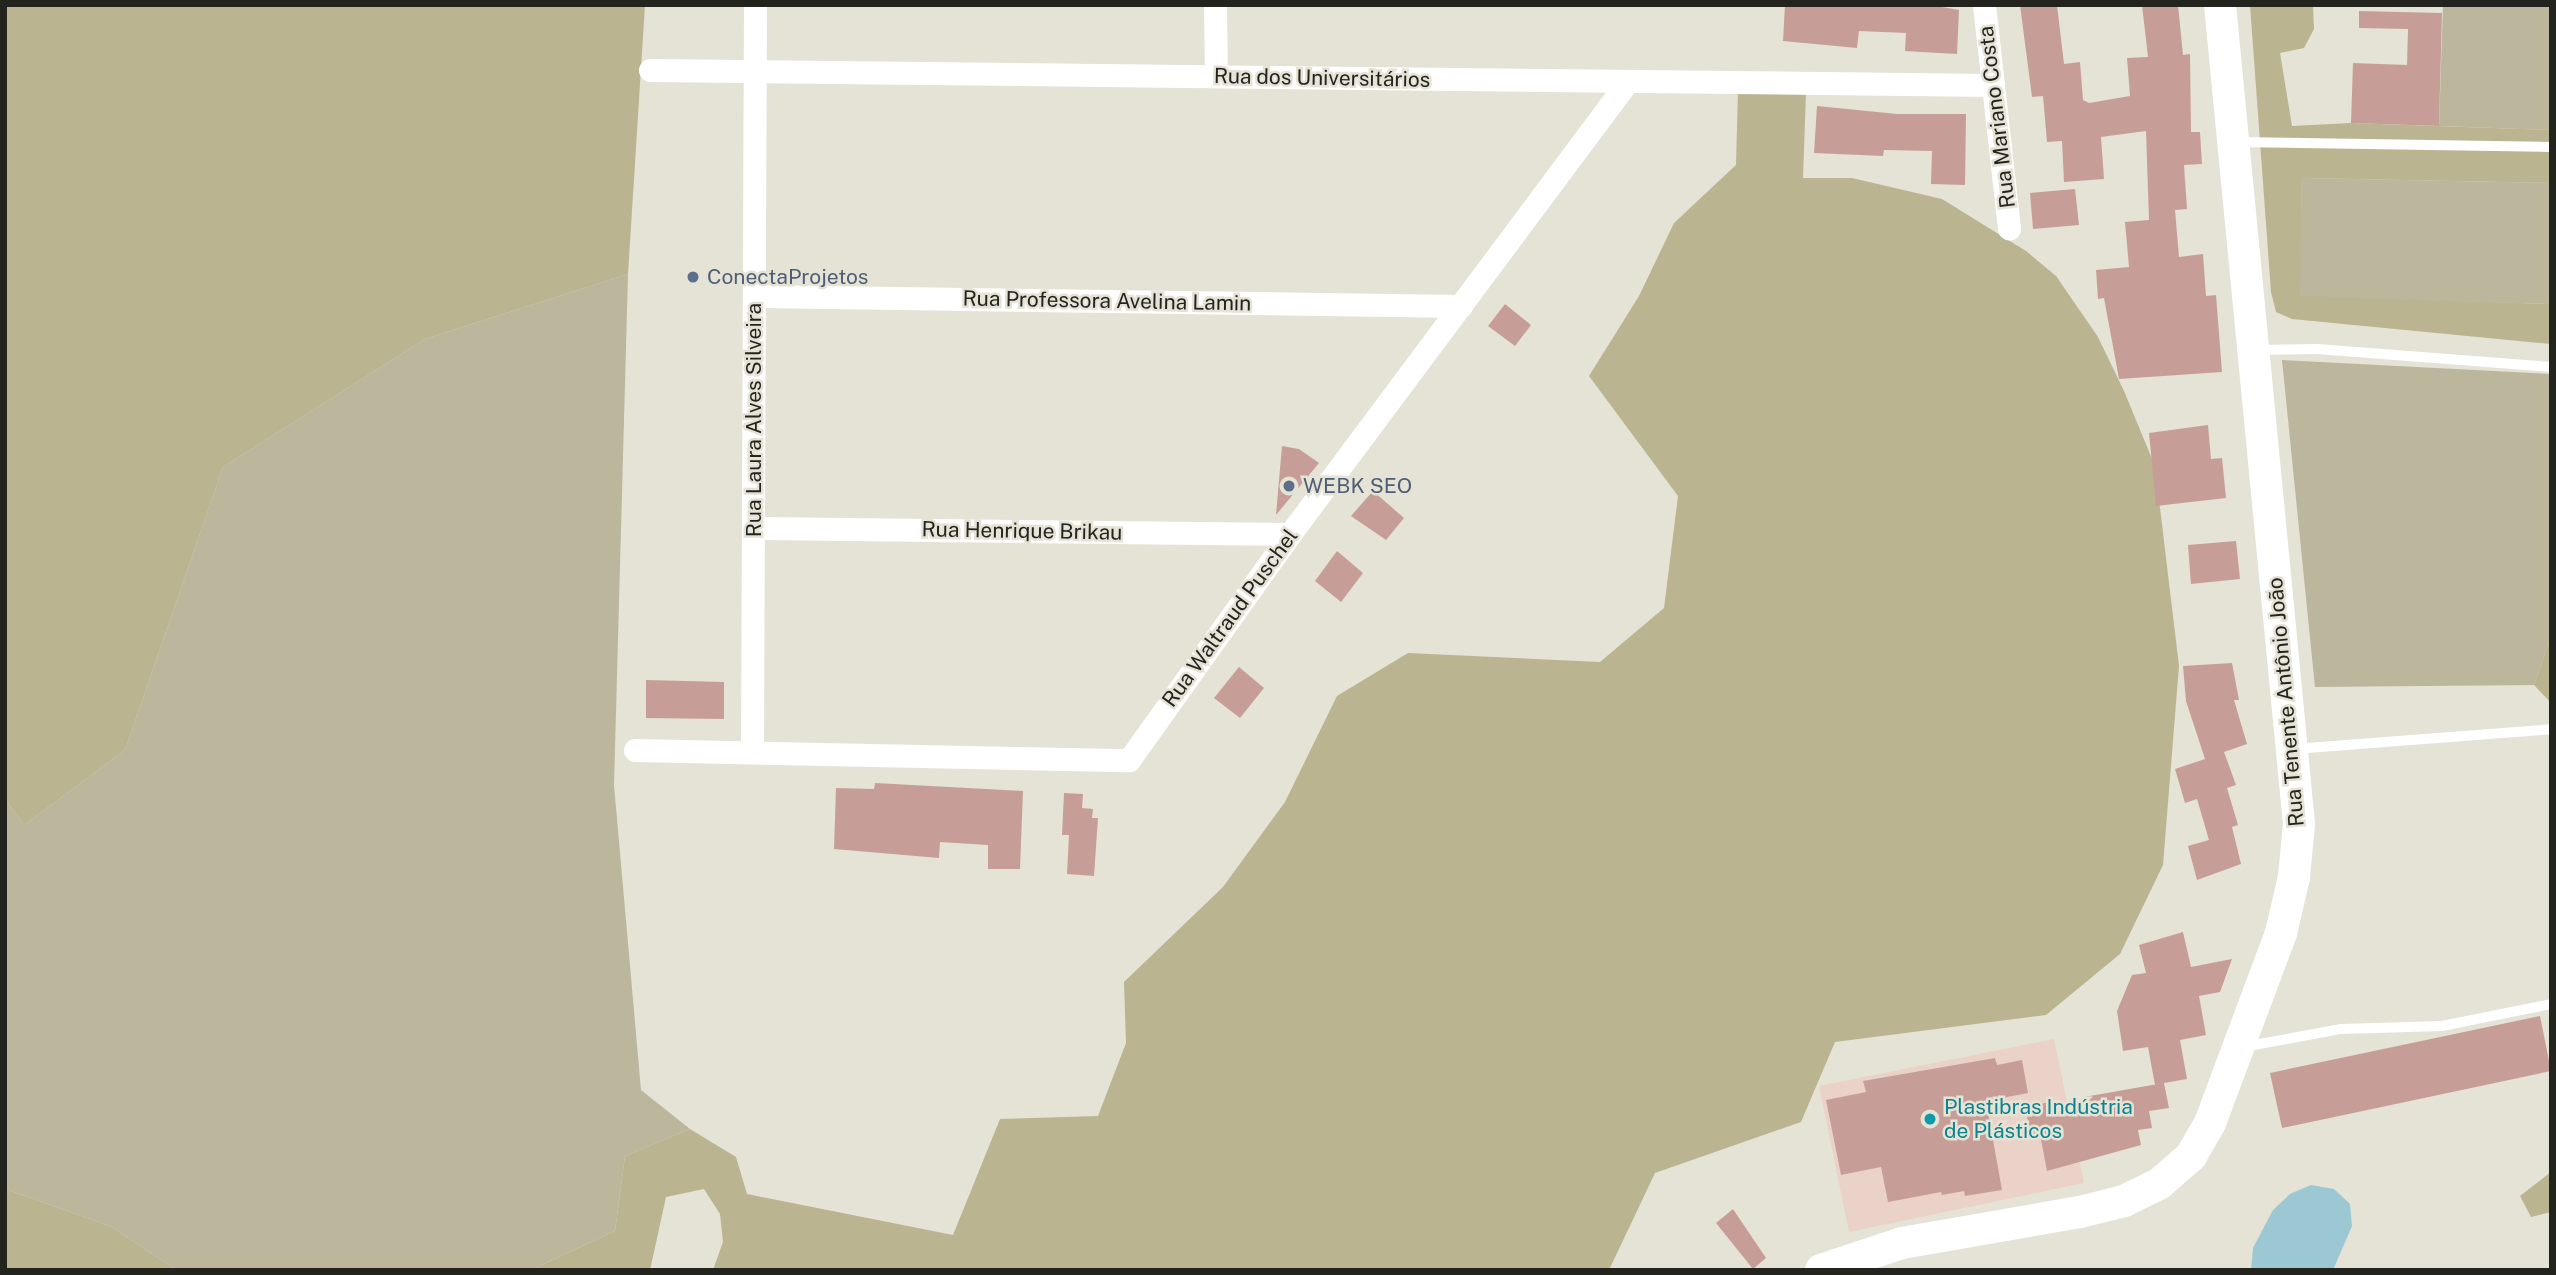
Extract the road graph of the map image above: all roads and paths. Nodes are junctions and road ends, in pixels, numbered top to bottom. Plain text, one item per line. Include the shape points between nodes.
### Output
1 (755, 5) edge
2 (1215, 5) edge
3 (1984, 5) edge
4 (2220, 5) edge
5 (650, 70) dead end
6 (755, 71) junction
7 (1216, 76) junction
8 (1628, 81) junction
9 (1993, 85) junction
10 (2233, 142) junction
11 (2551, 147) edge
12 (2010, 229) dead end
13 (754, 296) junction
14 (1461, 306) junction
15 (2251, 350) junction
16 (2551, 367) edge
17 (753, 528) junction
18 (1290, 534) junction
19 (2551, 729) edge
20 (2294, 749) junction
21 (635, 750) dead end
22 (752, 752) junction
23 (2551, 1004) edge
24 (2239, 1048) junction
25 (1821, 1270) edge

1 - 6 street, Rua Laura Alves Silveira
2 - 7 street
3 - 9 street, Rua Mariano Costa
4 - 10 street, Rua Tenente Antônio João
5 - 6 street, Rua dos Universitários
6 - 7 street, Rua dos Universitários
6 - 13 street, Rua Laura Alves Silveira
7 - 8 street, Rua dos Universitários
8 - 9 street, Rua dos Universitários
8 - 14 street, Rua Waltraud Puschel
9 - 12 street, Rua Mariano Costa
10 - 11 lane
10 - 15 street, Rua Tenente Antônio João
13 - 14 street, Rua Professora Avelina Lamin
13 - 17 street, Rua Laura Alves Silveira
14 - 18 street, Rua Waltraud Puschel
15 - 16 lane via 2317,349
15 - 20 street, Rua Tenente Antônio João
17 - 18 street, Rua Henrique Brikau
17 - 22 street, Rua Laura Alves Silveira
18 - 22 street, Rua Waltraud Puschel via 1129,760
19 - 20 lane
20 - 24 street, Rua Tenente Antônio João via 2299,824 2294,877 2281,933
21 - 22 street, Rua Waltraud Puschel
23 - 24 lane via 2442,1026 2341,1029
24 - 25 street, Rua Tenente Antônio João via 2210,1124 2191,1156 2142,1194 2080,1212 1902,1243

